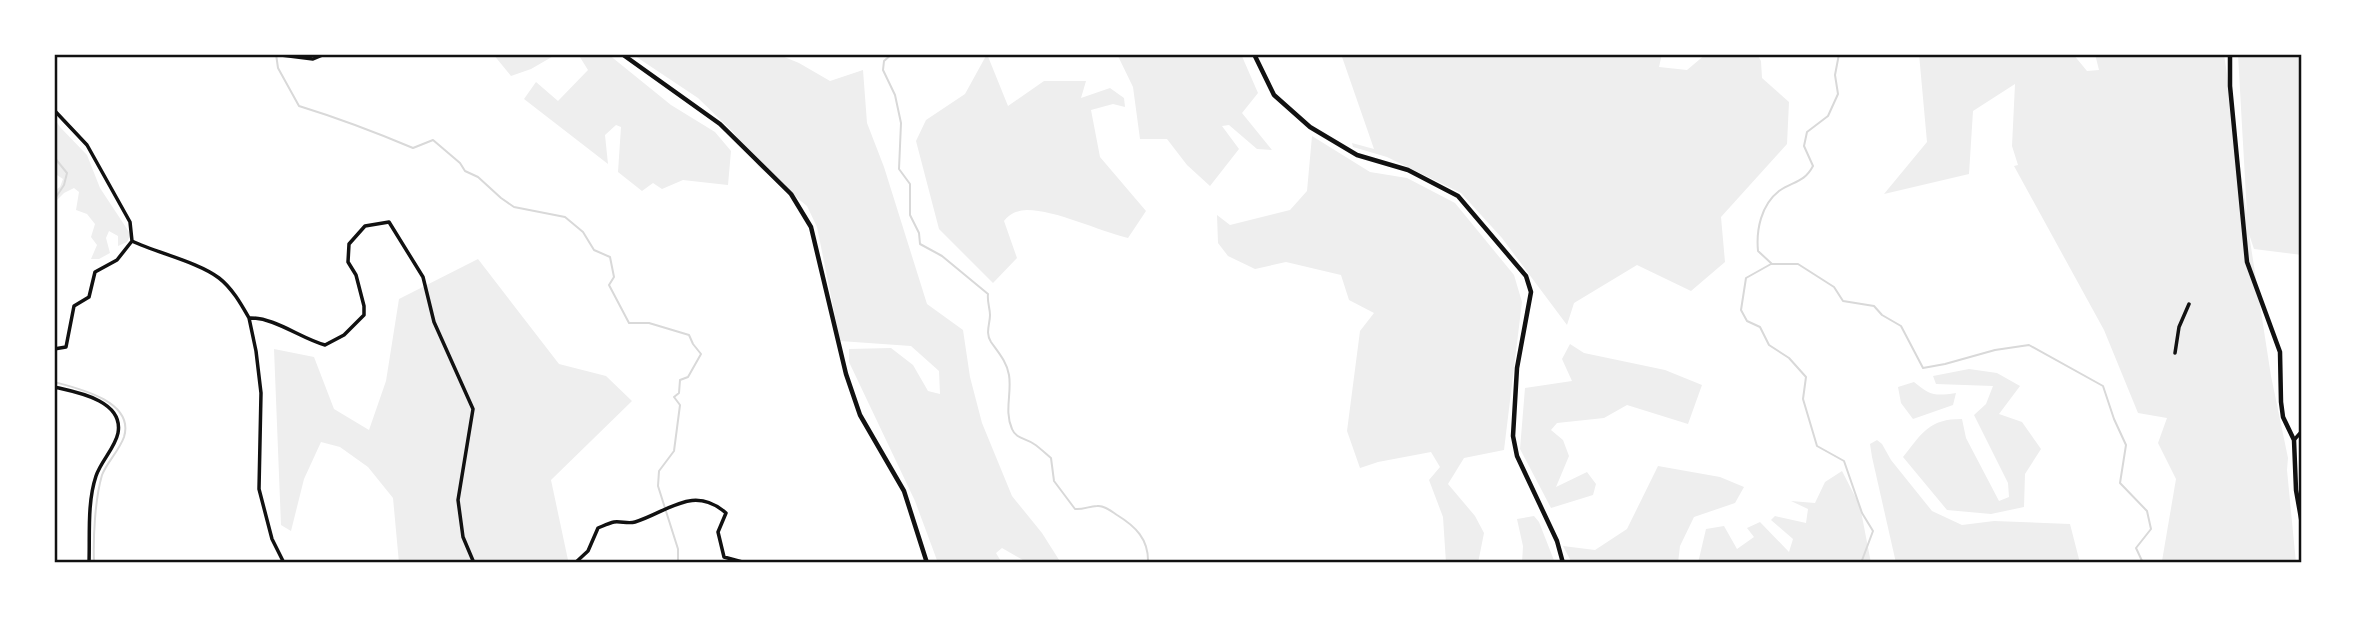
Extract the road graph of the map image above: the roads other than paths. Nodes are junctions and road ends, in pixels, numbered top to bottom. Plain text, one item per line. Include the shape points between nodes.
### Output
1 (273, 54) edge
2 (326, 54) edge
3 (622, 54) edge
4 (1254, 54) edge
5 (2230, 54) edge
6 (54, 110) edge
7 (132, 241) junction
8 (2189, 304) dead end
9 (249, 318) junction
10 (54, 349) edge
11 (2175, 354) dead end
12 (54, 387) edge
13 (2302, 431) edge
14 (2294, 440) junction
15 (2302, 524) edge
16 (89, 563) edge
17 (284, 563) edge
18 (474, 563) edge
19 (575, 563) edge
20 (746, 563) edge
21 (927, 563) edge
22 (1563, 563) edge

1 - 2 street via 313,59
3 - 21 street via 720,124 791,194 811,227 834,333 856,405 904,491
4 - 22 street via 1274,95 1310,127 1357,155 1408,170 1458,196 1526,276 1531,292 1517,368 1513,436 1517,456
5 - 14 street via 2248,262 2280,352 2283,417
6 - 7 street via 87,145 130,222
7 - 9 street via 219,278
7 - 10 street via 117,260 95,272 89,297 74,306 66,347
8 - 11 street
9 - 17 street via 261,393 259,489 272,539
9 - 18 street via 260,317 325,345 344,335 364,315 356,275 348,262 349,244 365,226 388,222 423,277 434,322 473,409 458,499 463,537
12 - 16 street via 87,394 110,408 118,423 118,434 96,476
13 - 14 street
14 - 15 street
19 - 20 street via 588,551 598,528 634,522 680,502 705,501 726,513 718,532 724,557

